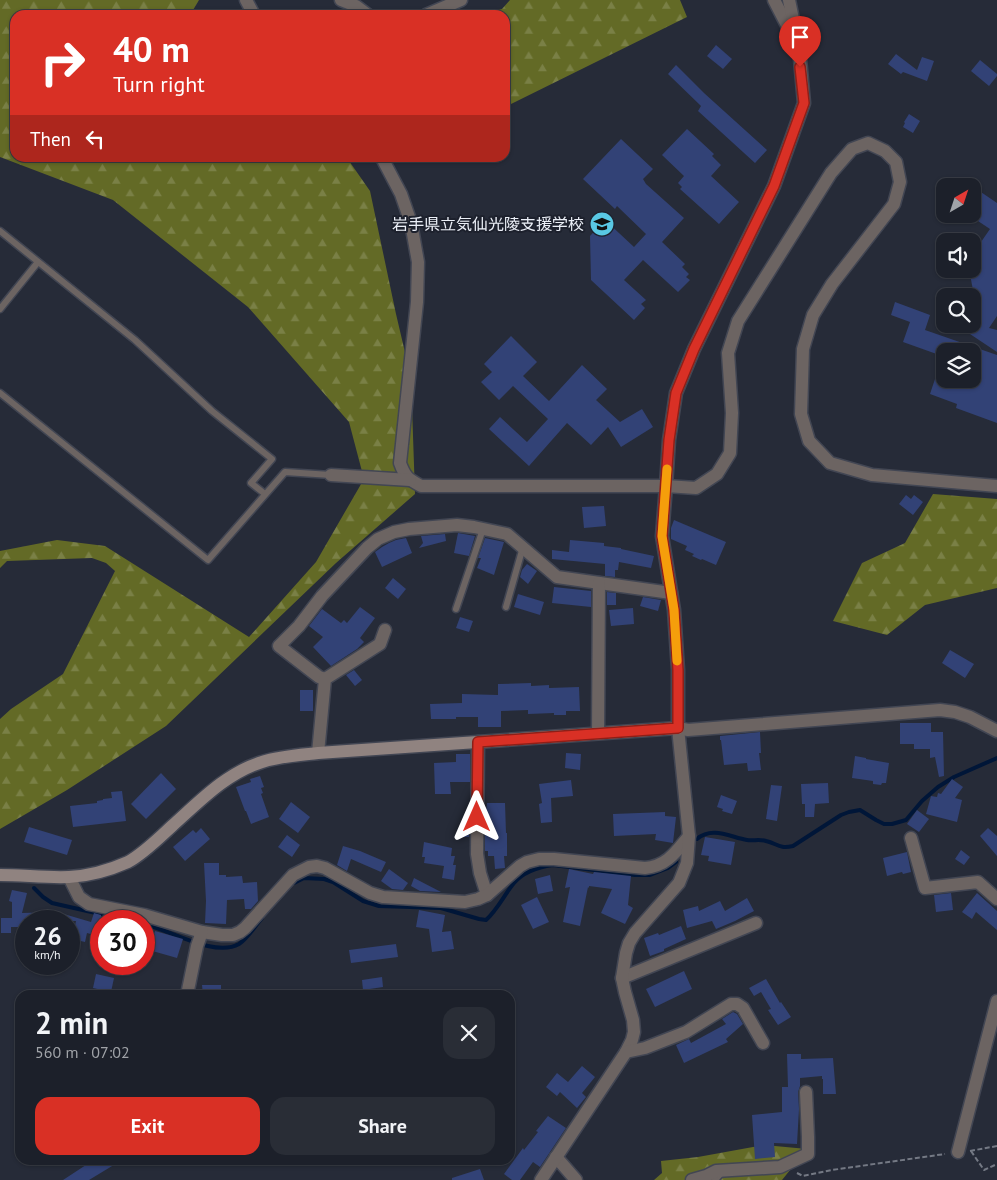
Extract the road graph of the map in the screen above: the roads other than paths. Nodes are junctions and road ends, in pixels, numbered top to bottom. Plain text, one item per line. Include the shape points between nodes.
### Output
1 (341, 0) edge
2 (461, 0) edge
3 (774, 0) edge
4 (789, 0) edge
5 (361, 10) edge
6 (438, 10) edge
7 (799, 48) junction
8 (384, 162) edge
9 (0, 231) edge
10 (38, 262) junction
11 (0, 309) edge
12 (0, 393) edge
13 (331, 475) joint
14 (410, 480) junction
15 (666, 486) junction
16 (997, 486) edge
17 (265, 494) junction
18 (483, 529) junction
19 (523, 547) junction
20 (599, 583) junction
21 (672, 593) junction
22 (506, 607) dead end
23 (456, 609) dead end
24 (385, 630) dead end
25 (325, 679) junction
26 (678, 728) junction
27 (997, 731) edge
28 (598, 734) junction
29 (478, 742) junction
30 (318, 753) junction
31 (689, 836) junction
32 (912, 838) dead end
33 (0, 874) edge
34 (69, 877) junction
35 (487, 894) junction
36 (997, 900) edge
37 (756, 923) dead end
38 (200, 938) junction
39 (622, 978) junction
40 (188, 990) edge
41 (997, 1001) edge
42 (763, 1043) dead end
43 (626, 1052) junction
44 (806, 1092) dead end
45 (961, 1152) road end
46 (556, 1156) junction
47 (724, 1170) junction
48 (540, 1180) edge
49 (576, 1180) edge
50 (692, 1180) edge
51 (715, 1180) edge

1 - 5 street
2 - 6 street
3 - 7 street
4 - 7 street
7 - 15 street via 804,103 774,186 694,349 676,393
8 - 14 street via 401,194 411,223 418,262 417,302 400,463
9 - 10 lane
10 - 11 lane
10 - 17 lane via 135,340 212,411 272,459 251,483
12 - 17 lane via 208,560
13 - 14 street
13 - 17 lane via 285,472
14 - 15 street via 422,486
15 - 16 street via 696,488 717,474 730,454 732,414 728,353 738,322 831,173 852,149 868,144 885,151 896,162 900,182 894,204 832,284 813,315 803,349 801,414 809,441 830,463 872,475
15 - 21 street via 662,536
18 - 19 street via 507,534
18 - 23 lane
18 - 25 street via 457,525 409,529 378,539 367,548 279,646
19 - 20 street via 557,577
19 - 22 lane
20 - 21 street
20 - 28 street
21 - 26 street
24 - 25 street via 380,644
25 - 30 street
26 - 27 street via 688,730 940,710 970,717
26 - 28 street
26 - 31 street
28 - 29 street
29 - 30 street
29 - 35 street via 477,854
30 - 34 street via 261,762 241,771 220,784 129,861
31 - 35 street via 670,858 655,867 539,859 520,866
31 - 39 street via 684,873 635,933 626,953
32 - 36 street via 926,888 978,882
33 - 34 street
34 - 38 street via 80,897 89,904 144,915
35 - 38 street via 465,902 383,897 325,868 310,866 293,875 240,932
37 - 39 street
38 - 40 street
39 - 43 street via 634,1032
41 - 45 street
42 - 43 street via 743,1008 731,1004 686,1032
43 - 46 street
44 - 47 street via 808,1154 780,1167
46 - 48 street
46 - 49 street
47 - 50 street
47 - 51 lane

